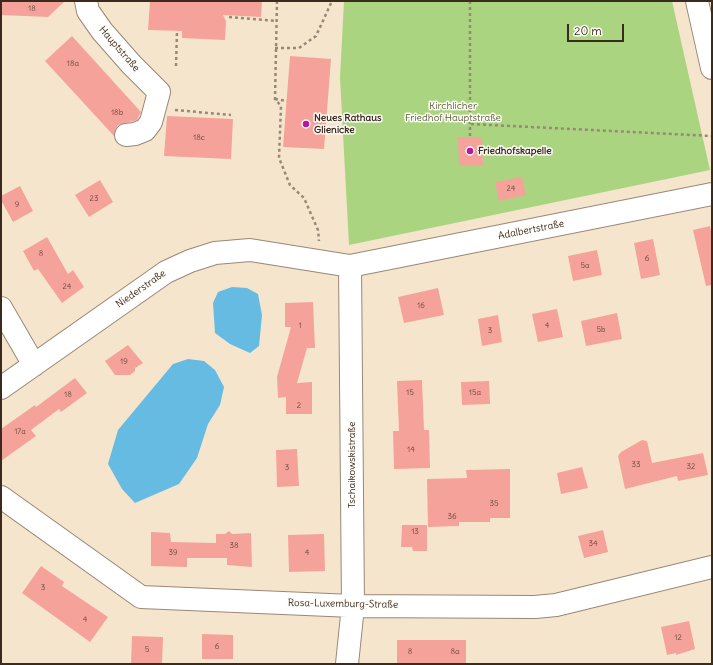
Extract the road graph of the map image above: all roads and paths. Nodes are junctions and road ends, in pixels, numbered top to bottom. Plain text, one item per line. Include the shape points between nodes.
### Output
1 (86, 1) edge
2 (277, 1) edge
3 (332, 1) edge
4 (470, 1) edge
5 (697, 1) edge
6 (229, 17) dead end
7 (276, 21) junction
8 (178, 31) dead end
9 (276, 48) junction
10 (176, 66) dead end
11 (712, 68) edge
12 (271, 70) dead end
13 (275, 71) junction
14 (275, 99) junction
15 (287, 101) dead end
16 (171, 110) dead end
17 (231, 115) dead end
18 (471, 124) junction
19 (126, 134) dead end
20 (712, 136) edge
21 (470, 137) dead end
22 (712, 194) edge
23 (316, 261) junction
24 (350, 266) junction
25 (1, 308) edge
26 (34, 365) junction
27 (1, 388) edge
28 (1, 496) edge
29 (712, 567) edge
30 (353, 606) junction
31 (347, 664) edge

1 - 19 street, Hauptstraße via 88,11 102,31 159,92 154,114 145,130
2 - 7 path
3 - 9 path via 316,36 299,48
4 - 18 path
5 - 11 street
6 - 7 path
7 - 9 path
8 - 10 path
9 - 13 path
12 - 13 path
13 - 14 path
14 - 15 path
14 - 23 path via 281,106 278,158 290,185 304,198 318,230
16 - 17 path
18 - 20 path
18 - 21 path
22 - 24 street, Adalbertstraße
23 - 24 street, Niederstraße
23 - 26 street, Niederstraße via 250,250 215,253 190,261 166,272
24 - 30 street, Tschaikowskistraße
25 - 26 street
26 - 27 street, Niederstraße
28 - 30 street, Rosa-Luxemburg-Straße via 141,597
29 - 30 street, Rosa-Luxemburg-Straße via 556,605
30 - 31 street, Tschaikowskistraße

